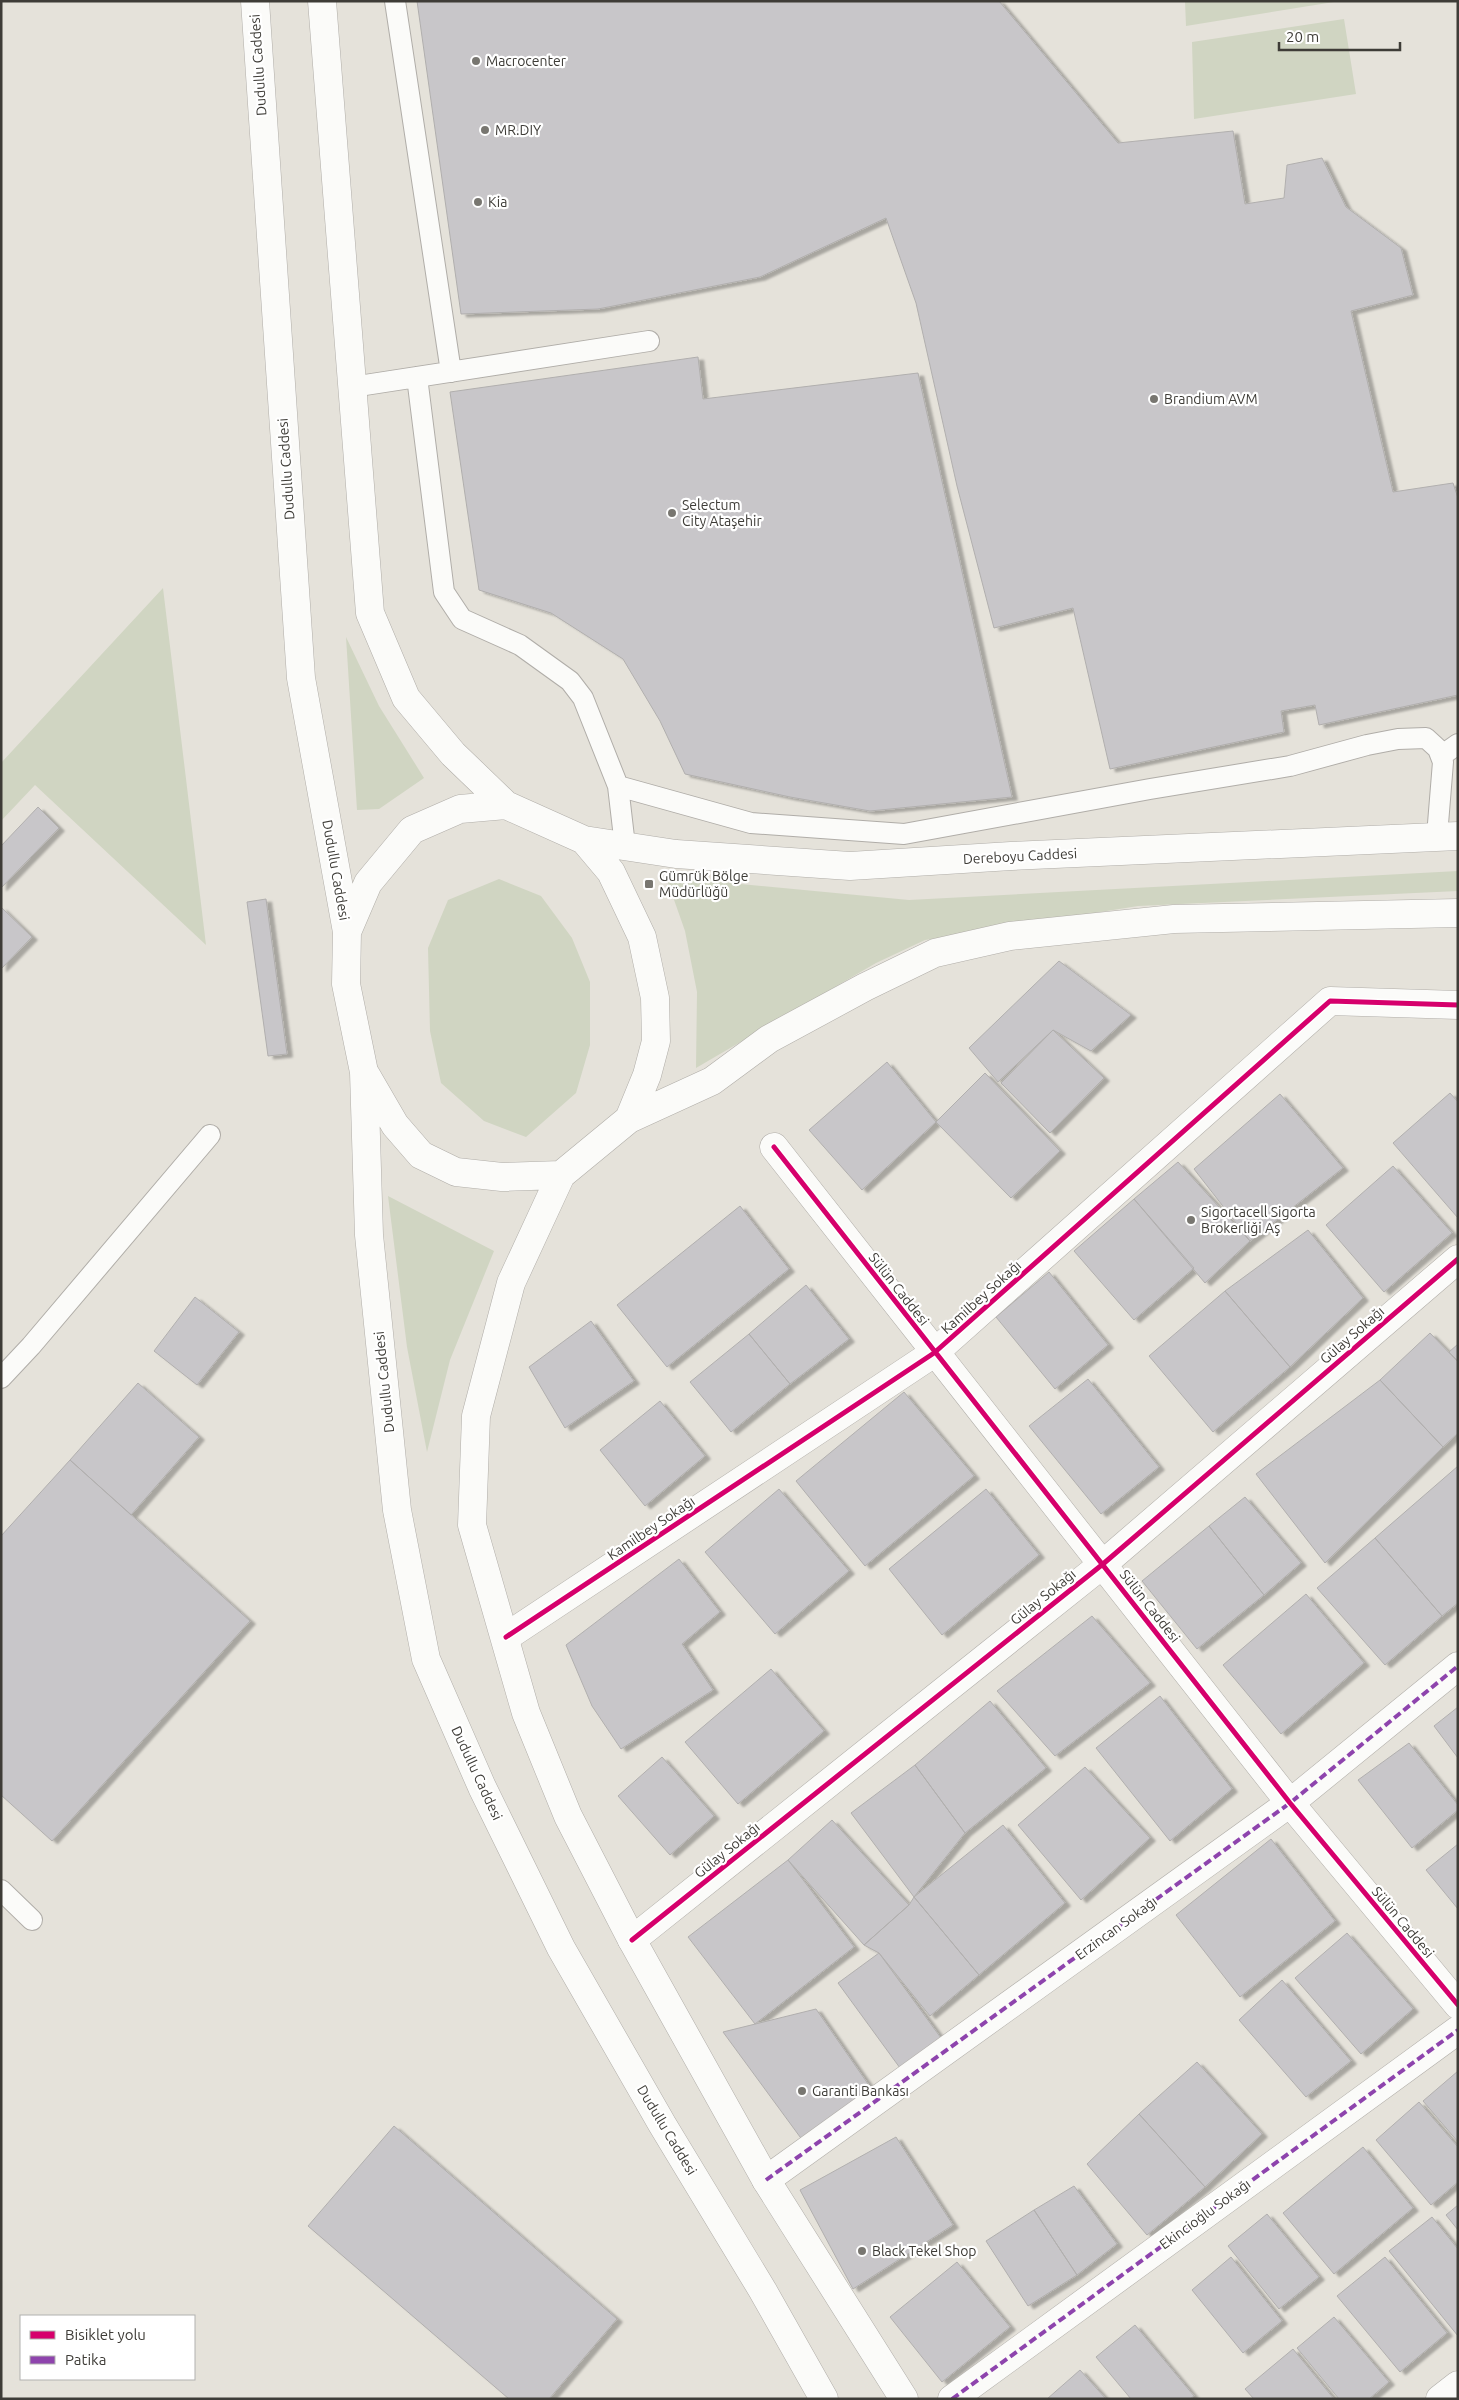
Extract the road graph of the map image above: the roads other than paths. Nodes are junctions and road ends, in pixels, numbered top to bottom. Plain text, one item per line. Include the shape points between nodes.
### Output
1 (254, 1) edge
2 (322, 1) edge
3 (395, 1) edge
4 (649, 341) dead end
5 (451, 372) junction
6 (417, 377) junction
7 (352, 387) junction
8 (1458, 744) edge
9 (1441, 756) junction
10 (618, 786) junction
11 (506, 805) junction
12 (1448, 836) edge
13 (584, 840) junction
14 (625, 846) junction
15 (1458, 913) edge
16 (347, 932) junction
17 (1458, 1005) edge
18 (364, 1072) junction
19 (629, 1119) junction
20 (210, 1135) dead end
21 (774, 1147) dead end
22 (561, 1176) junction
23 (1458, 1259) edge
24 (934, 1353) junction
25 (1, 1378) edge
26 (1103, 1564) junction
27 (506, 1637) junction
28 (1458, 1666) edge
29 (1290, 1803) junction
30 (1, 1890) edge
31 (32, 1920) dead end
32 (632, 1940) junction
33 (1458, 2005) edge
34 (1458, 2030) edge
35 (766, 2180) junction
36 (1458, 2384) edge
37 (824, 2399) edge
38 (904, 2399) edge
39 (952, 2399) edge
40 (1440, 2399) edge

1 - 16 main road, Dudullu Caddesi via 301,678
2 - 7 main road, Dudullu Caddesi
3 - 5 lane
4 - 5 lane
5 - 6 lane
6 - 7 lane
6 - 10 lane via 444,592 462,619 520,645 570,681 583,698
7 - 11 main road, Dudullu Caddesi via 370,613 406,698 453,754
8 - 9 lane
9 - 10 lane via 1426,738 1398,739 1290,766 904,834 751,823
9 - 12 lane
10 - 14 lane
11 - 13 main road, Dudullu Caddesi
11 - 16 main road, Dudullu Caddesi via 460,808 412,830 368,883
12 - 14 main road, Dereboyu Caddesi via 850,866 676,854
13 - 14 main road, Dereboyu Caddesi
13 - 19 main road, Dudullu Caddesi via 611,872 642,937 655,998 656,1041 647,1075
15 - 19 main road via 1174,919 1010,936 935,953 769,1039 712,1080
16 - 18 main road, Dudullu Caddesi via 346,984
17 - 24 main road, Kamilbey Sokağı via 1330,1001
18 - 22 main road, Dudullu Caddesi via 396,1126 421,1155 456,1172 502,1177
18 - 37 main road, Dudullu Caddesi via 369,1235 397,1510 426,1659 482,1787 561,1948 662,2124 764,2291
19 - 22 main road, Dudullu Caddesi
20 - 25 lane
21 - 24 main road, Sülün Caddesi
22 - 27 main road, Dudullu Caddesi via 511,1284 476,1416 472,1524
23 - 26 main road, Gülay Sokağı
24 - 26 main road, Sülün Caddesi
24 - 27 main road, Kamilbey Sokağı
26 - 29 main road, Sülün Caddesi
26 - 32 main road, Gülay Sokağı
27 - 32 main road, Dudullu Caddesi via 526,1713 568,1816
28 - 29 main road, Erzincan Sokağı
29 - 33 main road, Sülün Caddesi
29 - 35 main road, Erzincan Sokağı
30 - 31 lane
32 - 35 main road, Dudullu Caddesi
34 - 39 main road, Ekincioğlu Sokağı
35 - 38 main road, Dudullu Caddesi
36 - 40 main road

